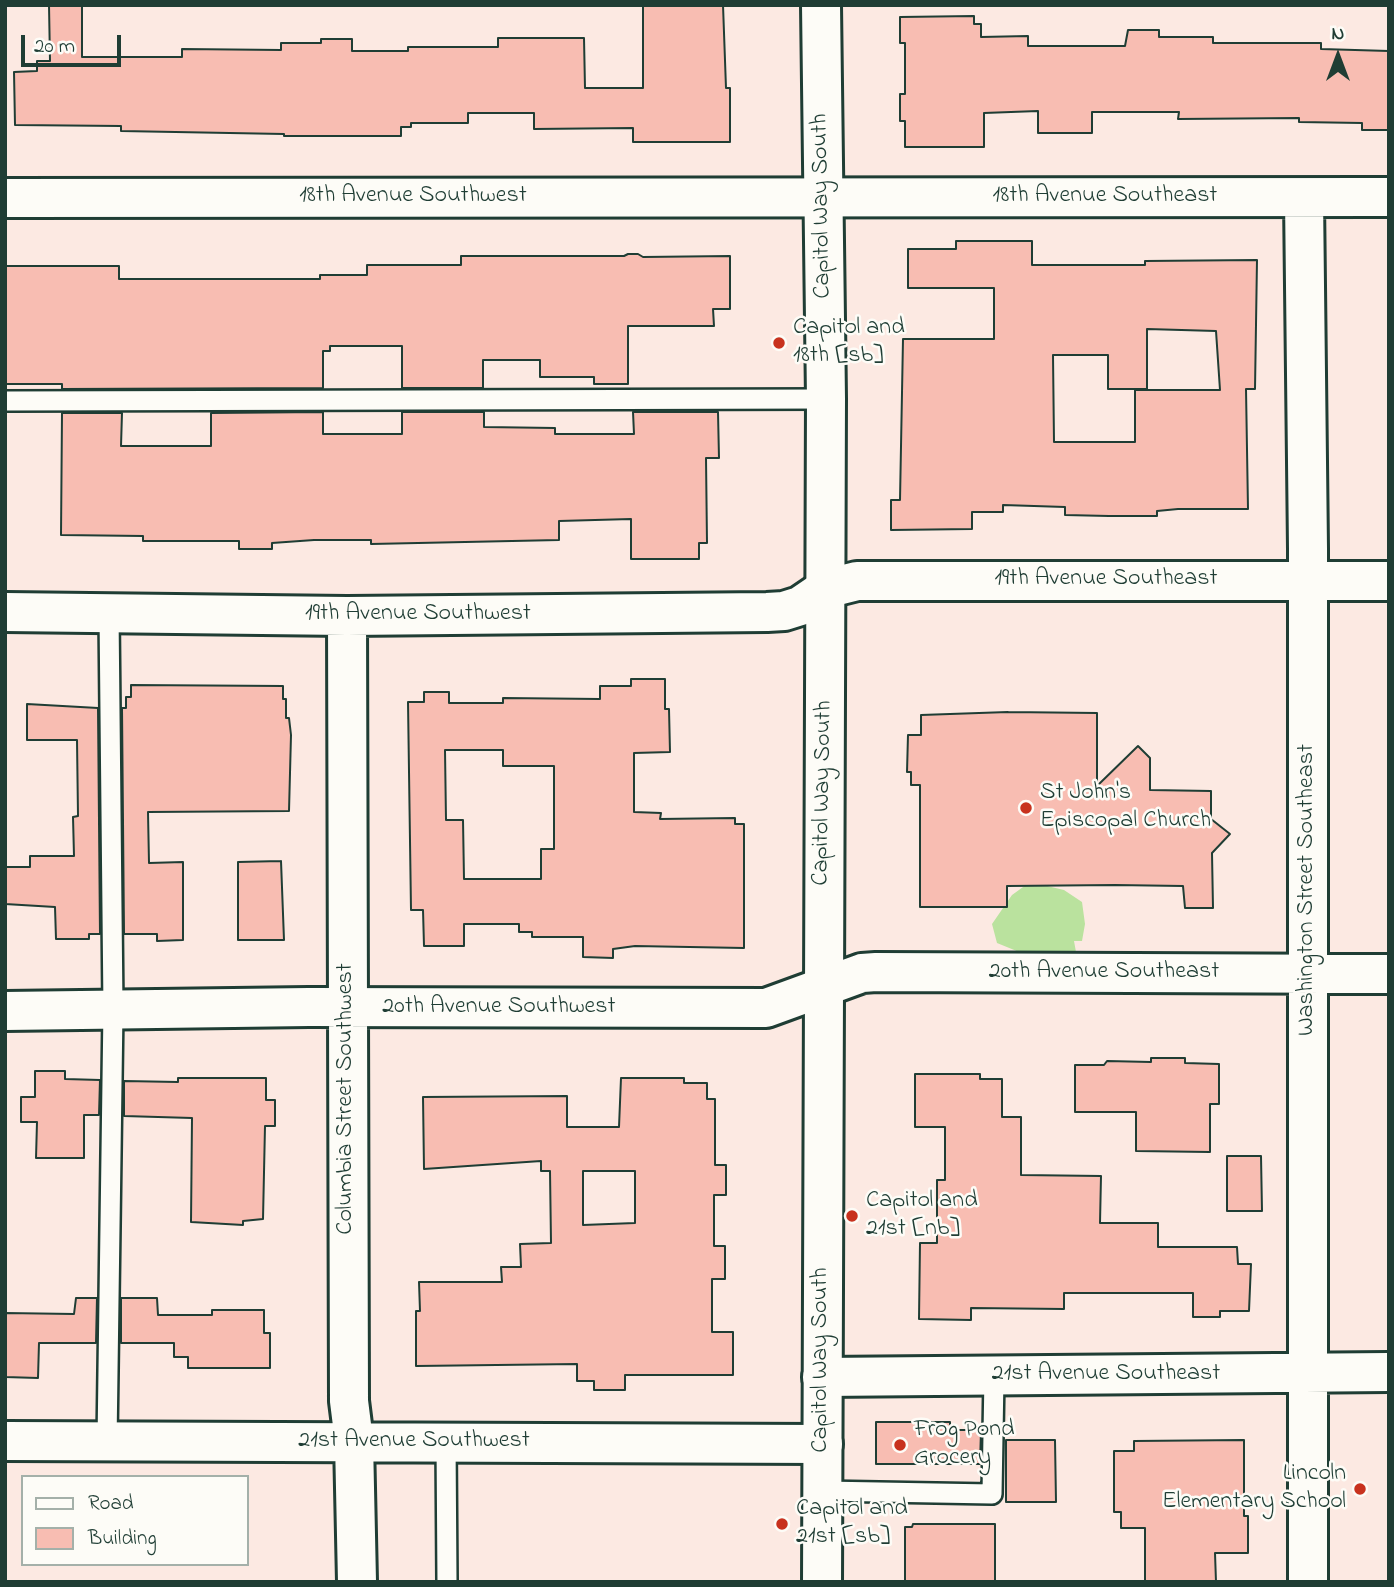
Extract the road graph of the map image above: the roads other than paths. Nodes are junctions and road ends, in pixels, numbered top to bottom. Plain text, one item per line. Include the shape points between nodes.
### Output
1 (821, 5) edge
2 (821, 195) junction
3 (1389, 197) edge
4 (5, 198) edge
5 (1304, 198) junction
6 (826, 399) junction
7 (5, 401) edge
8 (1307, 581) junction
9 (1389, 582) edge
10 (825, 589) junction
11 (5, 612) edge
12 (109, 613) junction
13 (347, 616) junction
14 (1308, 974) junction
15 (1389, 974) edge
16 (822, 989) junction
17 (347, 1007) junction
18 (113, 1009) junction
19 (5, 1011) edge
20 (1389, 1372) edge
21 (1309, 1374) junction
22 (994, 1376) junction
23 (822, 1377) junction
24 (5, 1441) edge
25 (354, 1441) junction
26 (446, 1441) junction
27 (107, 1443) junction
28 (823, 1444) junction
29 (823, 1491) junction
30 (357, 1582) edge
31 (447, 1582) edge
32 (822, 1582) edge
33 (1308, 1582) edge

1 - 2 street, Capitol Way South
2 - 4 street, 18th Avenue Southwest
2 - 5 street, 18th Avenue Southeast
2 - 6 street, Capitol Way South
3 - 5 street, 18th Avenue Southeast
5 - 8 street, Washington Street Southeast
6 - 7 lane
6 - 10 street, Capitol Way South
8 - 9 street, 19th Avenue Southeast
8 - 10 street, 19th Avenue Southeast via 874,580
8 - 14 street, Washington Street Southeast
10 - 13 street, 19th Avenue Southwest via 784,611
10 - 16 street, Capitol Way South
11 - 12 street, 19th Avenue Southwest
12 - 13 street, 19th Avenue Southwest
12 - 18 lane
13 - 17 street, Columbia Street Southwest
14 - 15 street, 20th Avenue Southeast
14 - 16 street, 20th Avenue Southeast via 876,972
14 - 21 street, Washington Street Southeast
16 - 17 street, 20th Avenue Southwest via 766,1008
16 - 23 street, Capitol Way South
17 - 18 street, 20th Avenue Southwest
17 - 25 street, Columbia Street Southwest via 348,1401
18 - 19 street, 20th Avenue Southwest
18 - 27 lane
20 - 21 street, 21st Avenue Southeast
21 - 22 street, 21st Avenue Southeast
21 - 33 street, Washington Street Southeast
22 - 23 street, 21st Avenue Southeast
22 - 29 lane via 992,1494
23 - 28 street, Capitol Way South
24 - 27 street, 21st Avenue Southwest
25 - 26 street, 21st Avenue Southwest
25 - 27 street, 21st Avenue Southwest
25 - 30 street, Columbia Street Southwest
26 - 28 street, 21st Avenue Southwest
26 - 31 lane
28 - 29 street, Capitol Way South
29 - 32 street, Capitol Way South

